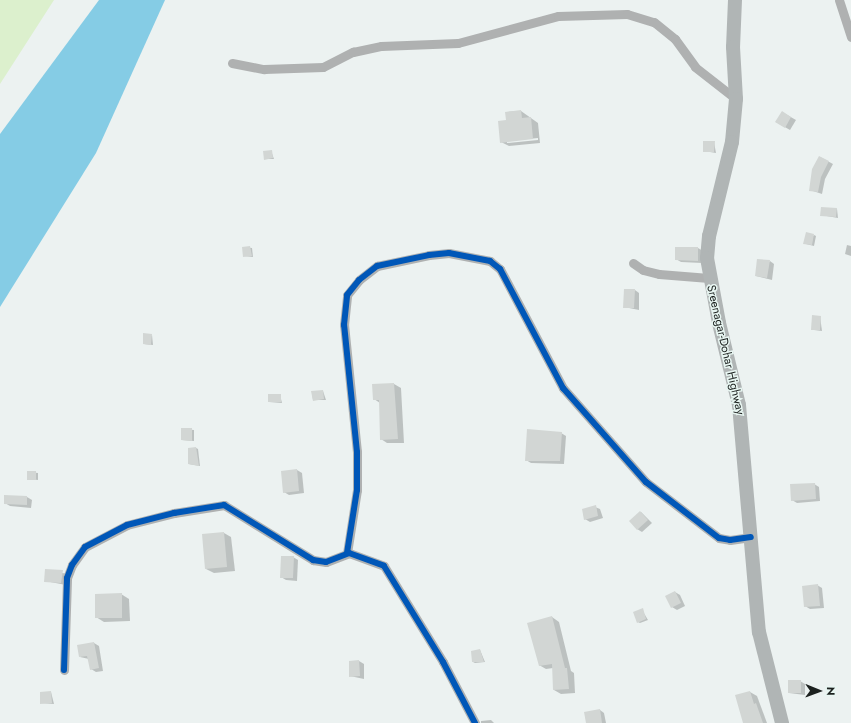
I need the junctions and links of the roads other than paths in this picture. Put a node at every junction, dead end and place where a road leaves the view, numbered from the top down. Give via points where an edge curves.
1 (735, 0) edge
2 (839, 0) edge
3 (851, 37) edge
4 (232, 63) dead end
5 (736, 99) junction
6 (633, 263) dead end
7 (709, 278) junction
8 (751, 537) junction
9 (347, 553) junction
10 (64, 670) dead end
11 (475, 723) edge
12 (782, 723) edge

1 - 5 main road, Sreenagar-Dohar Highway via 733,47
2 - 3 street
4 - 5 street via 264,69 323,67 353,52 381,46 458,43 558,16 627,14 654,22 675,39 695,67
5 - 7 main road, Sreenagar-Dohar Highway via 732,142 709,236
6 - 7 street via 643,270 659,274
7 - 8 main road, Sreenagar-Dohar Highway via 739,404
8 - 9 street via 730,540 719,538 646,482 563,388 500,269 490,261 449,253 429,254 377,266 359,280 347,295 344,305 345,332 357,452 357,490
8 - 12 main road, Sreenagar-Dohar Highway via 759,632
9 - 10 street via 326,562 313,560 224,505 174,513 127,525 85,547 72,565 67,578
9 - 11 street via 378,563 389,570

